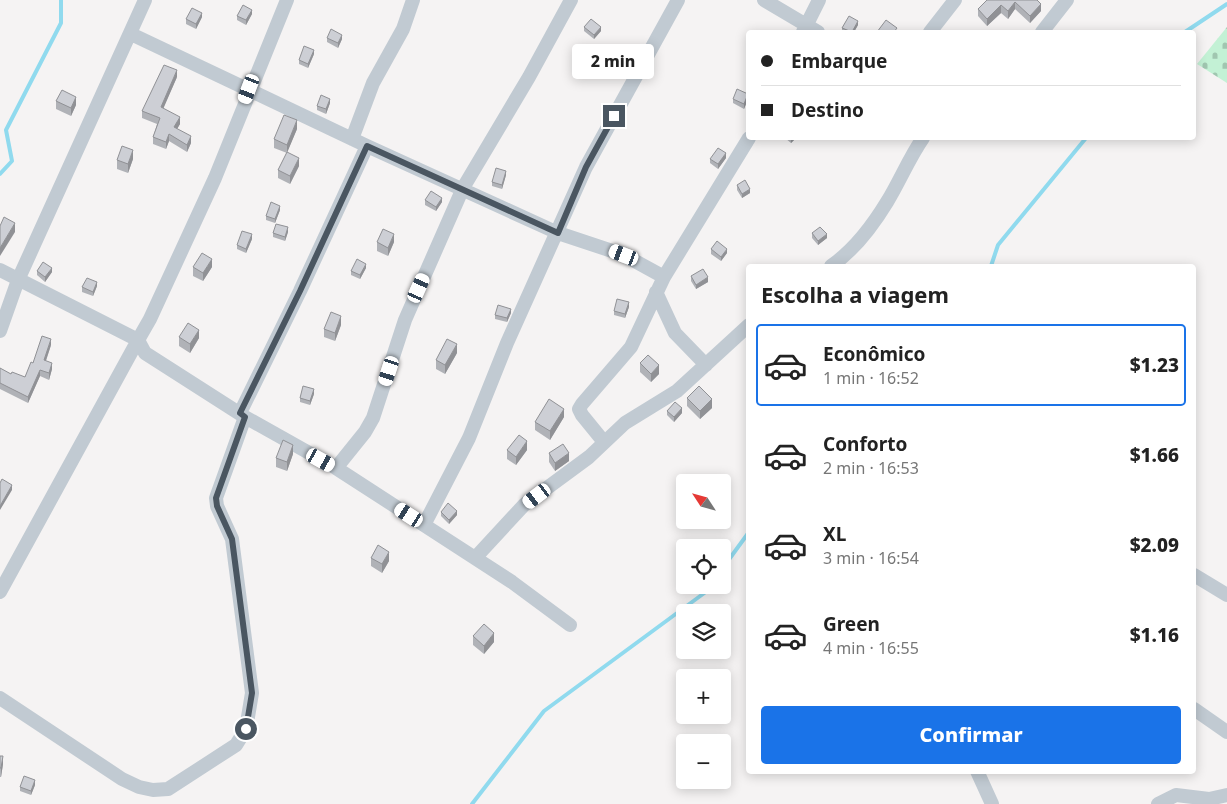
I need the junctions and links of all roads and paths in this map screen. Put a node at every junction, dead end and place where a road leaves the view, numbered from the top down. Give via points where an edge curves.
1 (146, 0) edge
2 (287, 0) edge
3 (413, 0) edge
4 (571, 0) edge
5 (678, 0) edge
6 (764, 0) edge
7 (818, 0) edge
8 (955, 0) edge
9 (1067, 0) edge
10 (809, 30) edge
11 (932, 30) edge
12 (1044, 30) edge
13 (131, 34) junction
14 (249, 89) junction
15 (352, 139) junction
16 (749, 140) edge
17 (922, 140) edge
18 (367, 146) junction
19 (463, 188) junction
20 (558, 233) junction
21 (833, 264) edge
22 (0, 270) edge
23 (664, 277) junction
24 (18, 280) junction
25 (656, 292) junction
26 (746, 328) edge
27 (0, 330) edge
28 (138, 340) junction
29 (706, 365) junction
30 (242, 415) junction
31 (604, 442) junction
32 (336, 468) junction
33 (424, 525) junction
34 (475, 558) junction
35 (1196, 576) edge
36 (0, 592) edge
37 (1227, 596) edge
38 (570, 625) dead end
39 (0, 698) edge
40 (1196, 710) edge
41 (1227, 732) edge
42 (978, 774) edge
43 (1227, 795) edge
44 (992, 804) edge
45 (1158, 804) edge

1 - 13 street
2 - 14 street
3 - 15 street via 403,29 373,83
4 - 19 street
5 - 20 street via 586,167
6 - 10 street
7 - 10 street
8 - 11 street
9 - 12 street
13 - 14 street
13 - 24 street
14 - 15 street
14 - 28 street via 215,178
15 - 18 street
16 - 23 street
17 - 21 street via 874,221
18 - 19 street
18 - 30 street
19 - 20 street
19 - 32 street via 406,320 372,418
20 - 23 street via 624,255
20 - 33 street via 507,343 469,438
22 - 24 street
23 - 25 street
24 - 27 street
24 - 28 street
25 - 29 street via 675,333
25 - 31 street via 631,347 579,409
26 - 29 street
28 - 30 street via 145,353
28 - 36 street
29 - 31 street via 677,390 625,423
30 - 32 street
30 - 39 street via 216,498 232,539 252,693 246,729 236,745 168,788 154,790 122,779
31 - 34 street via 589,457 524,505
32 - 33 street
33 - 34 street
34 - 38 street
35 - 37 street
40 - 41 street
42 - 44 street
43 - 45 street via 1209,799 1176,795

